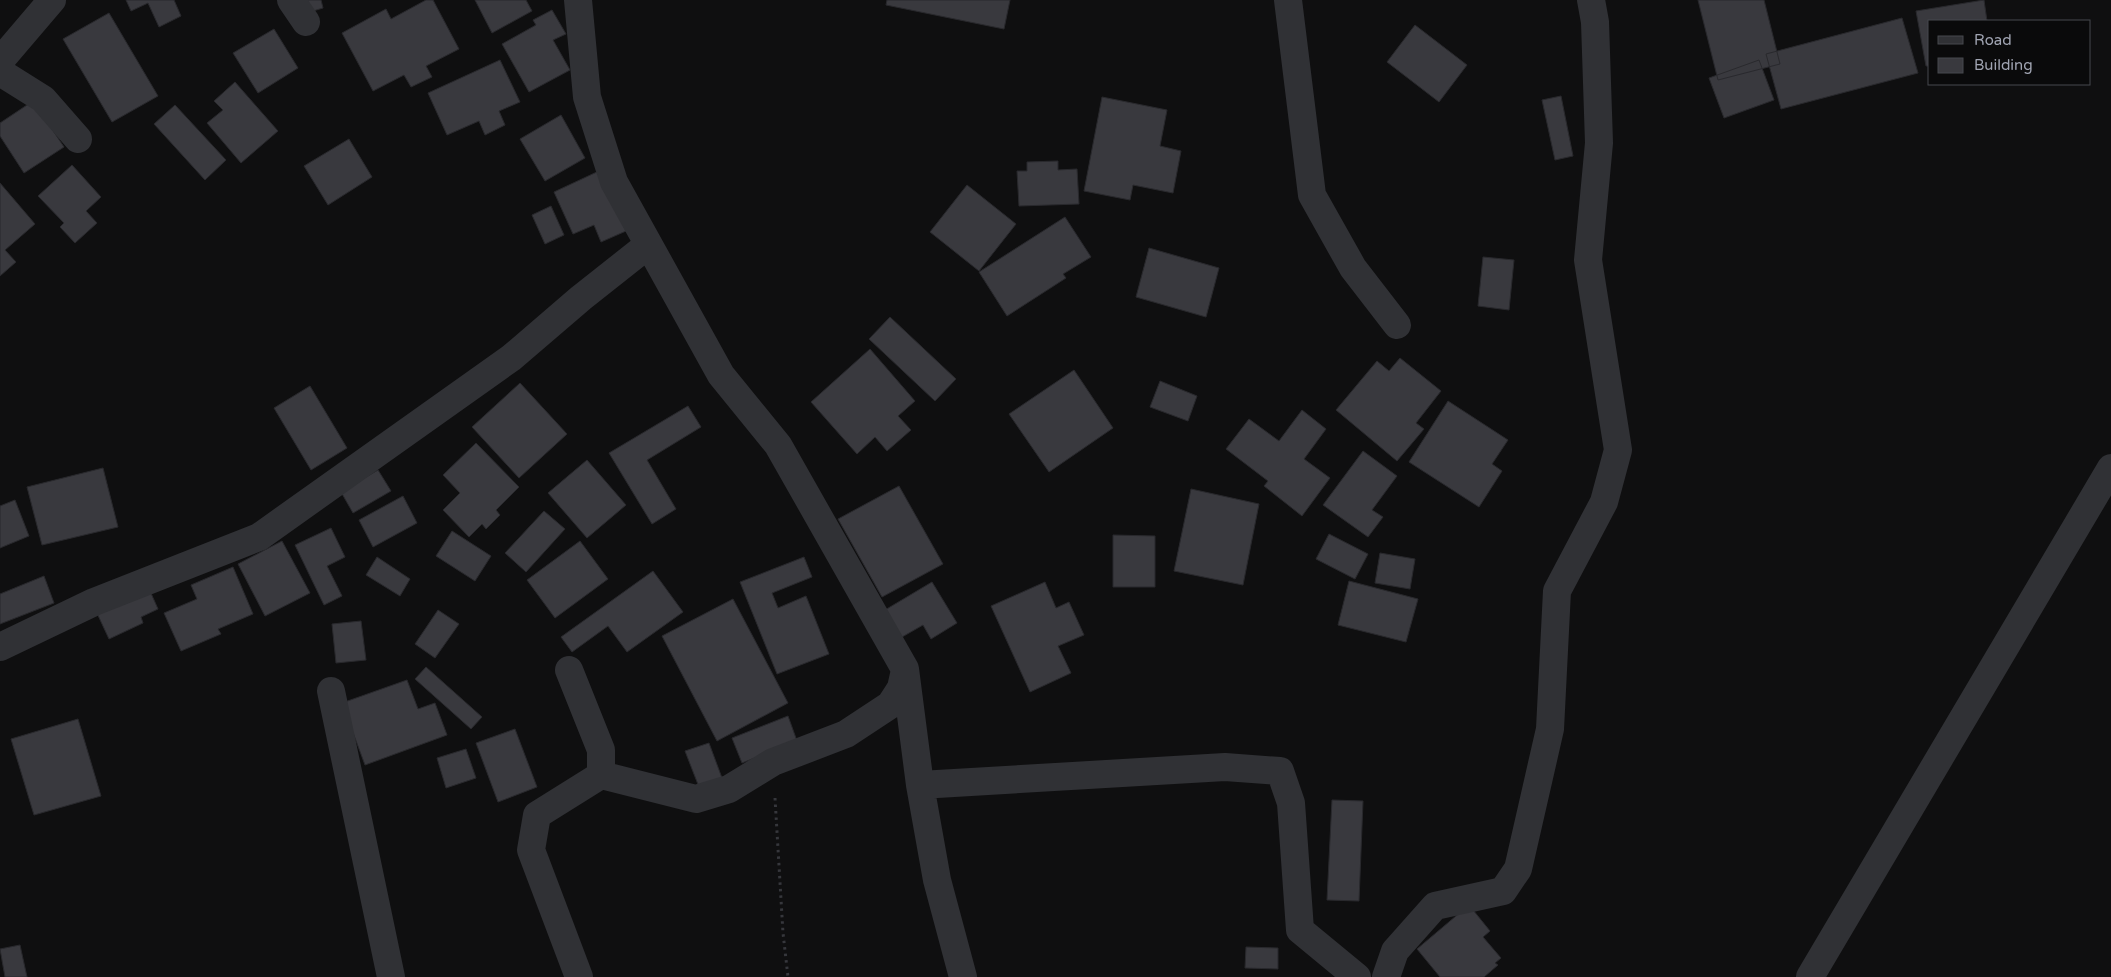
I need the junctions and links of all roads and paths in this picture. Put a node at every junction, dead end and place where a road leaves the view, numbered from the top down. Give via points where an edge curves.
1 (52, 0) edge
2 (291, 0) edge
3 (578, 0) edge
4 (1288, 0) edge
5 (1591, 0) edge
6 (306, 22) dead end
7 (0, 61) edge
8 (0, 72) edge
9 (78, 139) dead end
10 (648, 245) junction
11 (1397, 325) dead end
12 (2111, 468) edge
13 (0, 648) edge
14 (905, 669) junction
15 (570, 670) dead end
16 (331, 691) dead end
17 (773, 762) junction
18 (601, 775) junction
19 (920, 785) junction
20 (391, 977) edge
21 (579, 977) edge
22 (788, 977) edge
23 (963, 977) edge
24 (1357, 977) edge
25 (1386, 977) edge
26 (1810, 977) edge

1 - 7 street
2 - 6 street
3 - 10 street via 587,98 614,182
4 - 11 street via 1312,195 1353,268
5 - 25 street via 1595,22 1600,143 1588,260 1618,450 1604,502 1557,591 1550,729 1518,869 1503,891 1435,906 1395,951
8 - 9 street via 43,99
10 - 13 street via 511,358 259,537 94,602
10 - 14 street via 721,375 778,445
12 - 26 street
14 - 17 street via 901,688 890,704 846,734
14 - 19 street
15 - 18 street via 601,750
16 - 20 street
17 - 18 street via 729,789 696,799
17 - 22 path
18 - 21 street via 537,815 532,850
19 - 23 street via 937,880
19 - 24 street via 1225,767 1280,771 1292,803 1300,930

